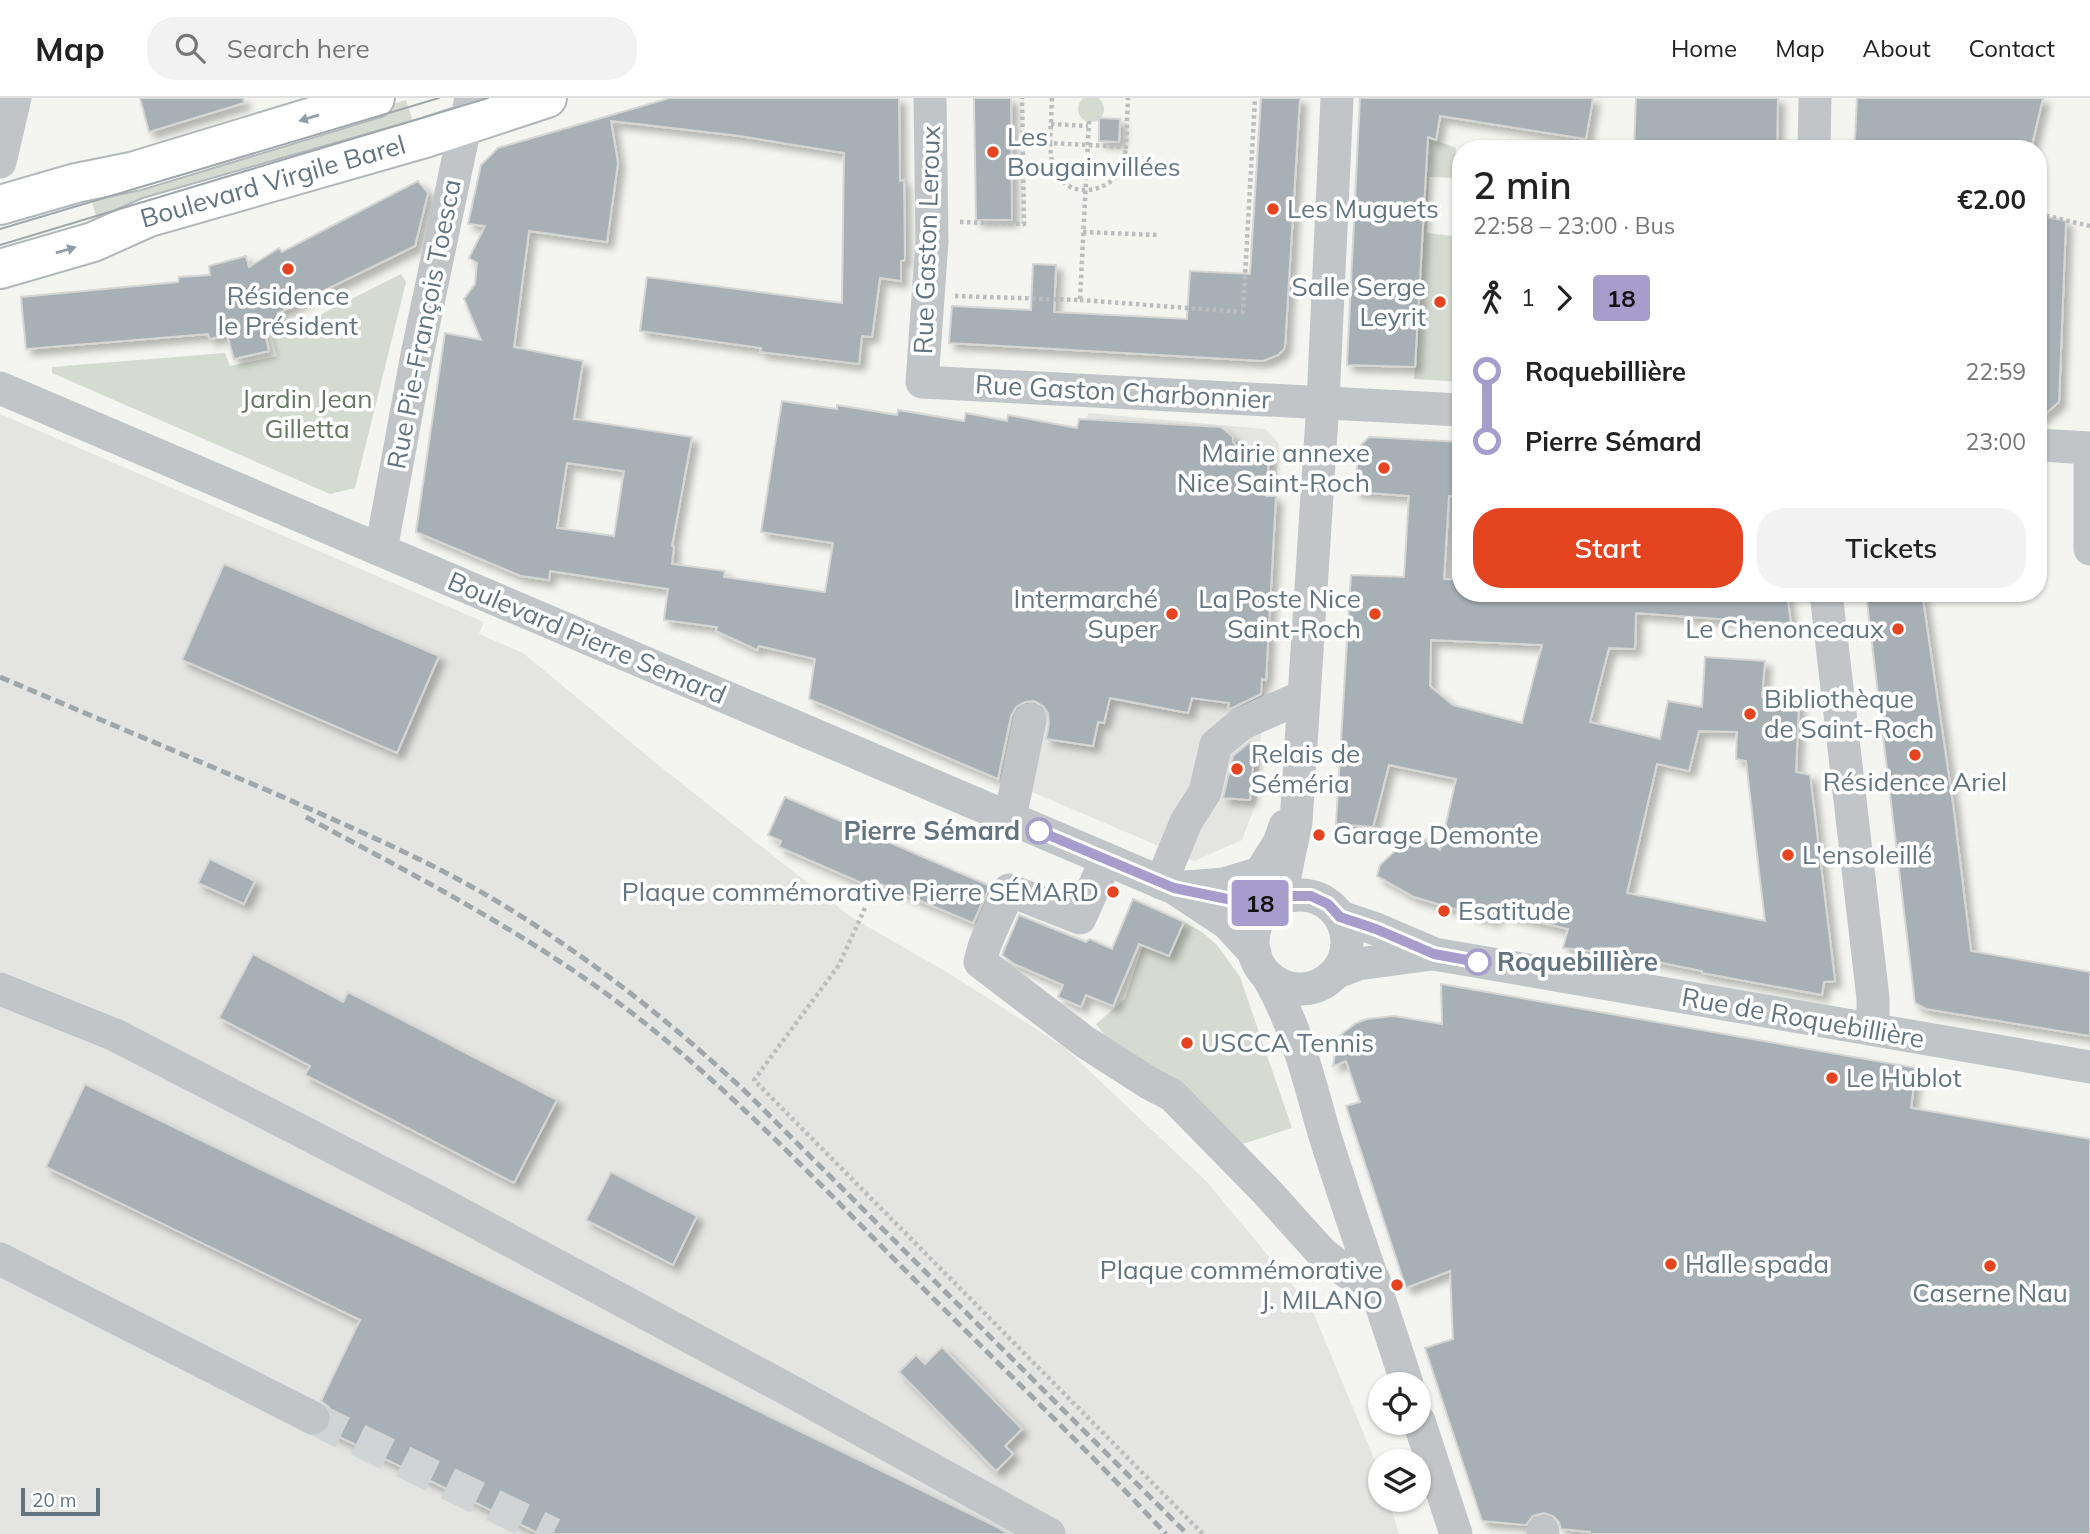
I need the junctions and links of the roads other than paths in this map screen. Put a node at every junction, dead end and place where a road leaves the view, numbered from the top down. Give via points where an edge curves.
1 (15, 98) edge
2 (374, 98) edge
3 (547, 98) edge
4 (930, 98) edge
5 (1337, 98) edge
6 (1815, 98) edge
7 (468, 112) edge
8 (1814, 140) edge
9 (0, 162) edge
10 (0, 205) edge
11 (0, 269) edge
12 (922, 382) joint
13 (1, 388) edge
14 (1323, 402) junction
15 (1452, 409) edge
16 (2047, 446) edge
17 (2090, 449) edge
18 (2090, 457) edge
19 (2090, 549) edge
20 (381, 550) junction
21 (1827, 602) edge
22 (1304, 696) junction
23 (1030, 720) dead end
24 (1297, 807) junction
25 (1010, 818) junction
26 (1106, 860) junction
27 (1167, 886) junction
28 (1277, 901) junction
29 (1331, 908) junction
30 (1434, 954) junction
31 (1261, 965) junction
32 (1330, 978) junction
33 (0, 989) edge
34 (1873, 1029) junction
35 (2090, 1067) edge
36 (1307, 1068) junction
37 (0, 1259) edge
38 (1374, 1280) junction
39 (1404, 1372) edge
40 (313, 1418) tunnel mouth
41 (1424, 1435) edge
42 (1049, 1534) edge
43 (1456, 1534) edge

1 - 9 street
2 -> 10 main road, Boulevard Virgile Barel via 135,171
3 - 7 main road, Boulevard Virgile Barel
4 - 12 street, Rue Gaston Leroux via 932,222
5 - 14 street
6 - 8 street
11 -> 7 main road, Boulevard Virgile Barel via 93,242 149,217
7 - 20 street, Rue Pie-François Toesca
12 - 14 street, Rue Gaston Charbonnier
13 - 20 street, Boulevard Pierre Semard
14 - 15 street, Rue Gaston Charbonnier
14 - 22 street
16 - 17 street
18 - 19 street
20 - 25 street, Boulevard Pierre Semard
21 - 34 street
22 - 24 street
22 - 27 street via 1241,724 1216,745 1205,792 1186,822
23 - 25 street
24 - 27 street via 1261,873 1224,884
24 - 28 street
24 - 29 street via 1308,869
25 - 26 street, Boulevard Pierre Semard
26 - 27 street, Boulevard Pierre Semard
26 - 38 street via 1080,918 1009,890 980,962 1085,1042 1172,1095 1322,1253 1348,1273
27 - 28 street, Boulevard Pierre Semard via 1242,902
27 - 31 street, Boulevard Pierre Semard via 1227,923
28 - 29 street via 1300,895
28 - 31 street via 1256,925 1253,939
29 - 30 street, Rue de Roquebillière
29 - 32 street via 1346,931 1347,945 1344,960
30 - 32 street, Rue de Roquebillière via 1357,964
30 - 34 street, Rue de Roquebillière
31 - 32 street via 1288,988 1300,989
31 - 36 street via 1289,1017
32 - 36 street via 1315,1000
33 - 42 street via 115,1035 404,1185
34 - 35 street, Rue de Roquebillière
36 - 38 street
37 - 40 street
38 - 39 street
41 - 43 street

